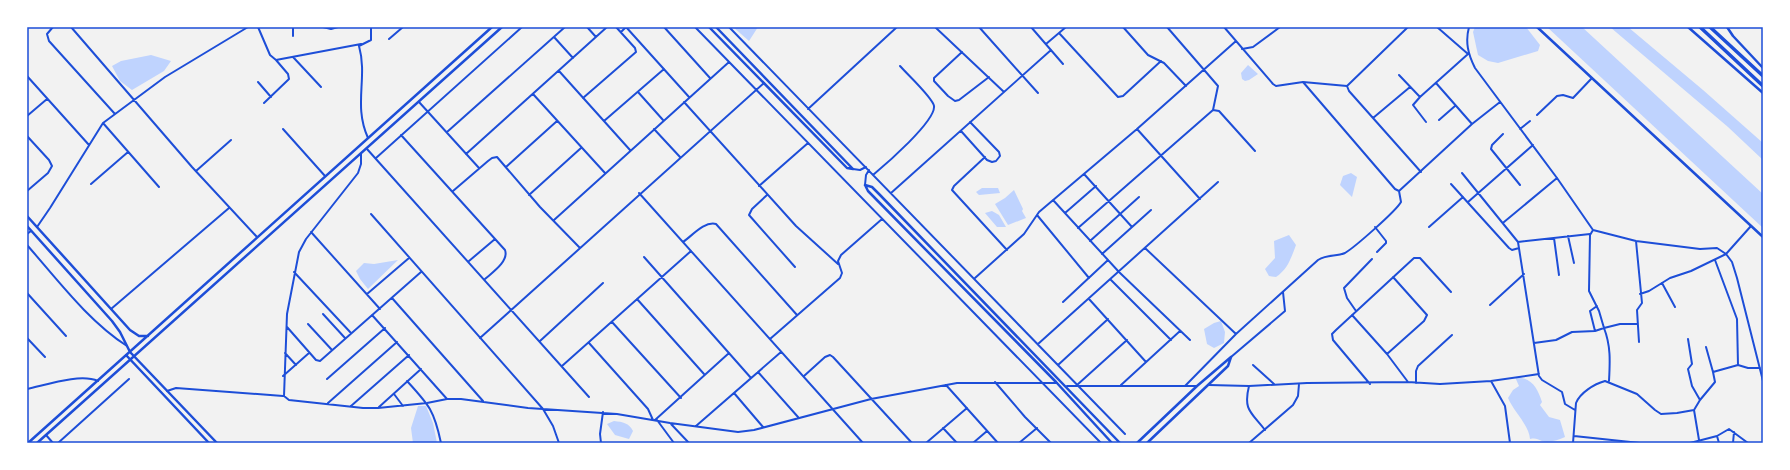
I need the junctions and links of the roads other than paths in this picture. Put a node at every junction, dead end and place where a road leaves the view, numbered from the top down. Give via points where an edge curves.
1 (53, 27) edge
2 (71, 27) edge
3 (248, 27) edge
4 (258, 27) edge
5 (293, 27) edge
6 (323, 27) edge
7 (338, 27) edge
8 (371, 27) edge
9 (403, 27) edge
10 (492, 27) edge
11 (502, 27) edge
12 (522, 27) edge
13 (565, 27) edge
14 (587, 27) edge
15 (607, 27) edge
16 (616, 27) edge
17 (664, 27) edge
18 (695, 27) edge
19 (710, 27) edge
20 (716, 27) edge
21 (729, 27) edge
22 (897, 27) edge
23 (935, 27) edge
24 (979, 27) edge
25 (1031, 27) edge
26 (1066, 27) edge
27 (1123, 27) edge
28 (1167, 27) edge
29 (1224, 27) edge
30 (1280, 27) edge
31 (1408, 27) edge
32 (1437, 27) edge
33 (1469, 27) edge
34 (1537, 27) edge
35 (1688, 27) edge
36 (1700, 27) edge
37 (1710, 27) edge
38 (1727, 27) edge
39 (621, 32) junction
40 (1059, 33) junction
41 (293, 36) dead end
42 (554, 37) junction
43 (596, 37) junction
44 (389, 39) dead end
45 (1236, 41) junction
46 (361, 44) junction
47 (1046, 44) junction
48 (1242, 49) junction
49 (1051, 50) junction
50 (962, 52) junction
51 (1468, 54) junction
52 (293, 57) junction
53 (573, 58) junction
54 (276, 60) junction
55 (1161, 61) junction
56 (729, 62) junction
57 (1063, 64) dead end
58 (900, 66) dead end
59 (1763, 68) edge
60 (664, 69) junction
61 (1205, 69) junction
62 (559, 71) junction
63 (1022, 75) junction
64 (1399, 75) dead end
65 (27, 76) edge
66 (1763, 76) edge
67 (988, 77) junction
68 (710, 78) junction
69 (1592, 78) junction
70 (258, 82) dead end
71 (1303, 82) junction
72 (764, 83) junction
73 (1436, 83) junction
74 (1186, 86) junction
75 (1347, 86) junction
76 (1763, 86) edge
77 (321, 87) dead end
78 (1410, 87) junction
79 (757, 89) junction
80 (638, 92) junction
81 (1004, 92) junction
82 (1038, 92) dead end
83 (1763, 93) edge
84 (533, 94) junction
85 (271, 97) junction
86 (689, 97) junction
87 (1420, 97) junction
88 (583, 98) junction
89 (47, 99) junction
90 (134, 99) junction
91 (419, 102) junction
92 (684, 102) junction
93 (1500, 102) junction
94 (264, 104) dead end
95 (1455, 106) junction
96 (808, 108) junction
97 (1213, 110) junction
98 (428, 111) junction
99 (115, 114) junction
100 (1537, 115) dead end
101 (27, 116) edge
102 (1373, 118) junction
103 (664, 120) junction
104 (1439, 120) dead end
105 (557, 121) junction
106 (604, 121) junction
107 (1530, 121) dead end
108 (970, 122) junction
109 (1426, 122) dead end
110 (103, 123) junction
111 (1472, 124) junction
112 (284, 129) dead end
113 (654, 129) junction
114 (1137, 129) junction
115 (1520, 129) junction
116 (710, 131) junction
117 (961, 131) junction
118 (447, 132) junction
119 (1503, 134) dead end
120 (401, 135) junction
121 (27, 136) edge
122 (368, 139) junction
123 (231, 140) dead end
124 (808, 143) junction
125 (89, 145) junction
126 (1532, 145) junction
127 (581, 148) junction
128 (366, 149) junction
129 (630, 150) junction
130 (1255, 151) dead end
131 (128, 152) junction
132 (361, 154) junction
133 (466, 154) junction
134 (680, 157) junction
135 (985, 157) junction
136 (1161, 157) junction
137 (376, 158) junction
138 (506, 167) junction
139 (866, 167) junction
140 (479, 168) junction
141 (853, 169) junction
142 (1506, 169) junction
143 (868, 170) junction
144 (196, 171) junction
145 (1421, 172) junction
146 (605, 173) junction
147 (1462, 173) dead end
148 (1084, 174) junction
149 (873, 175) junction
150 (326, 177) junction
151 (1557, 178) junction
152 (1218, 182) dead end
153 (91, 184) dead end
154 (1451, 184) dead end
155 (865, 185) junction
156 (1520, 185) dead end
157 (759, 186) junction
158 (1096, 186) junction
159 (159, 187) dead end
160 (27, 191) edge
161 (453, 191) junction
162 (1399, 191) junction
163 (1479, 192) junction
164 (639, 193) junction
165 (891, 194) junction
166 (529, 195) junction
167 (767, 195) junction
168 (1139, 197) dead end
169 (1463, 197) junction
170 (1200, 199) junction
171 (1053, 200) junction
172 (1108, 200) junction
173 (1468, 202) junction
174 (229, 208) junction
175 (1151, 210) dead end
176 (1120, 213) junction
177 (371, 214) dead end
178 (1065, 214) junction
179 (1037, 215) junction
180 (27, 216) edge
181 (882, 219) junction
182 (554, 220) junction
183 (1504, 222) junction
184 (27, 226) edge
185 (1751, 226) junction
186 (37, 227) junction
187 (1132, 227) junction
188 (1429, 227) dead end
189 (1078, 228) junction
190 (1375, 228) junction
191 (1592, 230) junction
192 (31, 231) junction
193 (311, 232) junction
194 (27, 234) edge
195 (1590, 234) junction
196 (1568, 236) junction
197 (1763, 237) edge
198 (257, 238) junction
199 (495, 238) junction
200 (1554, 238) junction
201 (1090, 241) junction
202 (1636, 241) junction
203 (684, 242) junction
204 (1518, 242) junction
205 (27, 244) edge
206 (580, 248) junction
207 (1145, 248) junction
208 (1518, 248) junction
209 (1007, 250) junction
210 (691, 251) junction
211 (1377, 252) dead end
212 (1102, 254) junction
213 (1726, 254) junction
214 (644, 257) dead end
215 (409, 258) junction
216 (1372, 259) dead end
217 (1108, 260) junction
218 (1716, 260) junction
219 (469, 261) junction
220 (1574, 263) dead end
221 (838, 264) junction
222 (796, 267) dead end
223 (294, 272) junction
224 (421, 272) junction
225 (1119, 272) junction
226 (1524, 274) junction
227 (1559, 275) dead end
228 (661, 277) junction
229 (1393, 277) junction
230 (975, 278) junction
231 (1089, 278) junction
232 (485, 279) junction
233 (1111, 279) junction
234 (603, 283) dead end
235 (1662, 283) junction
236 (1283, 292) junction
237 (1451, 292) dead end
238 (27, 294) edge
239 (367, 294) junction
240 (1640, 294) junction
241 (392, 298) junction
242 (637, 299) junction
243 (1089, 299) junction
244 (1063, 302) dead end
245 (1490, 305) dead end
246 (1597, 306) junction
247 (1675, 307) dead end
248 (111, 309) junction
249 (380, 309) junction
250 (512, 310) junction
251 (1356, 311) junction
252 (323, 314) dead end
253 (372, 314) junction
254 (1352, 315) junction
255 (797, 316) junction
256 (1108, 320) junction
257 (612, 322) junction
258 (308, 324) dead end
259 (1638, 324) junction
260 (286, 327) junction
261 (385, 328) junction
262 (1604, 328) junction
263 (1180, 331) junction
264 (1595, 331) junction
265 (351, 333) junction
266 (1236, 334) junction
267 (1452, 335) dead end
268 (66, 336) dead end
269 (148, 336) junction
270 (27, 338) edge
271 (345, 338) junction
272 (480, 338) junction
273 (770, 339) junction
274 (1688, 339) dead end
275 (1127, 340) junction
276 (1171, 340) junction
277 (1190, 340) dead end
278 (540, 341) junction
279 (397, 342) junction
280 (1639, 342) dead end
281 (589, 343) junction
282 (1534, 343) junction
283 (1038, 344) junction
284 (128, 346) junction
285 (1706, 347) dead end
286 (332, 350) junction
287 (130, 352) junction
288 (781, 352) junction
289 (285, 353) junction
290 (309, 353) junction
291 (730, 353) junction
292 (1387, 354) junction
293 (126, 355) junction
294 (409, 355) junction
295 (134, 356) junction
296 (45, 357) dead end
297 (1231, 357) junction
298 (131, 359) junction
299 (1146, 362) junction
300 (296, 365) junction
301 (1058, 365) junction
302 (1253, 365) dead end
303 (1738, 365) junction
304 (562, 366) junction
305 (1760, 368) junction
306 (421, 369) junction
307 (758, 372) junction
308 (1712, 372) junction
309 (704, 374) junction
310 (1539, 374) junction
311 (804, 376) junction
312 (283, 377) junction
313 (751, 378) junction
314 (129, 380) dead end
315 (327, 380) dead end
316 (98, 381) junction
317 (407, 381) junction
318 (1763, 381) edge
319 (995, 382) junction
320 (1408, 382) junction
321 (1491, 382) junction
322 (1609, 382) junction
323 (1057, 383) junction
324 (1416, 383) junction
325 (1044, 384) junction
326 (1299, 384) junction
327 (1370, 384) junction
328 (946, 385) junction
329 (1078, 385) junction
330 (1209, 385) junction
331 (1275, 385) junction
332 (1067, 386) junction
333 (1120, 386) junction
334 (1185, 386) junction
335 (1196, 386) junction
336 (1249, 386) junction
337 (27, 389) edge
338 (167, 391) junction
339 (394, 393) junction
340 (734, 393) junction
341 (284, 396) junction
342 (589, 397) dead end
343 (680, 398) junction
344 (447, 399) junction
345 (871, 399) junction
346 (1700, 400) junction
347 (484, 401) junction
348 (328, 403) junction
349 (427, 403) junction
350 (352, 406) junction
351 (403, 406) junction
352 (378, 408) junction
353 (832, 408) junction
354 (967, 408) junction
355 (544, 409) junction
356 (1575, 410) junction
357 (1694, 410) junction
358 (603, 412) junction
359 (798, 417) junction
360 (655, 420) junction
361 (670, 423) junction
362 (696, 426) junction
363 (763, 427) junction
364 (943, 428) junction
365 (1037, 428) junction
366 (1265, 430) junction
367 (987, 431) junction
368 (1734, 432) junction
369 (1125, 434) dead end
370 (46, 435) junction
371 (1574, 436) junction
372 (1717, 436) junction
373 (1608, 439) junction
374 (1699, 440) junction
375 (1510, 442) edge
376 (28, 443) edge
377 (37, 443) edge
378 (53, 443) edge
379 (58, 443) edge
380 (209, 443) edge
381 (217, 443) edge
382 (441, 443) edge
383 (559, 443) edge
384 (601, 443) edge
385 (674, 443) edge
386 (689, 443) edge
387 (863, 443) edge
388 (912, 443) edge
389 (926, 443) edge
390 (957, 443) edge
391 (973, 443) edge
392 (998, 443) edge
393 (1019, 443) edge
394 (1051, 443) edge
395 (1101, 443) edge
396 (1112, 443) edge
397 (1120, 443) edge
398 (1137, 443) edge
399 (1147, 443) edge
400 (1250, 443) edge
401 (1507, 443) edge
402 (1574, 443) edge
403 (1608, 443) edge
404 (1640, 443) edge
405 (1690, 443) edge
406 (1719, 443) edge
407 (1733, 443) edge
408 (1748, 443) edge

1 - 99 street via 47,34 49,41
2 - 90 street
3 - 90 street via 165,77
4 - 54 street via 270,55
5 - 41 street
6 - 7 street
8 - 46 street via 371,40
9 - 44 street
10 - 122 street
11 - 91 street
12 - 98 street
13 - 42 street
14 - 43 street
15 - 43 street
16 - 39 street
17 - 68 street
18 - 56 street
19 - 72 street
20 - 141 street
21 - 96 street
22 - 96 street
23 - 50 street
24 - 63 street
25 - 47 street
26 - 40 street
27 - 55 street via 1148,55
28 - 61 street
29 - 45 street
30 - 48 street via 1260,43
31 - 75 street
32 - 51 street
33 - 51 street
34 - 69 street
35 - 83 street
36 - 76 highway
37 - 66 highway
38 - 59 street
39 - 60 street via 626,27
39 - 88 street via 636,52
40 - 47 street
40 - 55 street via 1120,98
42 - 53 street
42 - 118 street
43 - 53 street
45 - 48 street
45 - 61 street
46 - 52 street
46 - 122 street via 361,115
47 - 49 street
48 - 71 street via 1276,86
49 - 57 street
49 - 63 street
50 - 67 street
50 - 67 street via 934,78 948,96 955,101 959,100
51 - 73 street
51 - 93 street
52 - 54 street
52 - 77 street
53 - 62 street
54 - 85 street via 290,78
55 - 74 street
56 - 68 street
56 - 79 street
58 - 149 street via 932,101 934,111 914,137
60 - 80 street
60 - 86 street
61 - 74 street
61 - 97 street via 1218,86
62 - 84 street
62 - 88 street
63 - 81 street
63 - 82 street
64 - 78 street
65 - 89 street
67 - 81 street
68 - 86 street
69 - 100 street via 1573,98 1557,96
69 - 185 street
70 - 85 street
71 - 75 street
71 - 162 street
72 - 79 street
72 - 141 street via 847,168
73 - 87 street
73 - 95 street
74 - 114 street
75 - 102 street
78 - 87 street
78 - 102 street
79 - 116 street
79 - 124 street
80 - 103 street
80 - 106 street
81 - 108 street
84 - 105 street
84 - 133 street
85 - 94 street
86 - 92 street
87 - 109 street via 1413,105
88 - 106 street
89 - 101 street
89 - 125 street
90 - 99 street
90 - 144 street
91 - 98 street
91 - 128 street
92 - 103 street
92 - 116 street
93 - 111 street
93 - 115 street
95 - 104 street
95 - 111 street
96 - 139 street
97 - 130 street via 1219,111
97 - 136 street
98 - 118 street
98 - 120 street
99 - 110 street
102 - 145 street
103 - 113 street
105 - 127 street
105 - 138 street
106 - 129 street
107 - 115 street
108 - 117 street
108 - 135 street via 1000,154 992,162
110 - 125 street
110 - 131 street
111 - 145 street
112 - 150 street
113 - 129 street
113 - 134 street
114 - 136 street
114 - 148 street
115 - 126 street
116 - 134 street
116 - 157 street
117 - 135 street
117 - 165 street
118 - 133 street
119 - 142 street via 1491,149
120 - 137 street
120 - 161 street
121 - 160 street via 52,166 48,173
122 - 150 street
123 - 144 street
124 - 157 street
124 - 181 street
125 - 186 street
126 - 142 street
126 - 151 street
127 - 146 street
127 - 166 street
128 - 132 street
128 - 137 street
129 - 146 street
131 - 153 street
131 - 159 street
132 - 193 street via 358,173
132 - 295 street
133 - 140 street
134 - 164 street
135 - 209 street via 952,190
136 - 170 street
136 - 172 street
137 - 219 street
138 - 140 street via 495,157
138 - 166 street
139 - 141 street via 860,170
139 - 143 street
140 - 161 street
142 - 156 street
142 - 163 street
143 - 149 street
143 - 155 street
144 - 174 street
145 - 162 street
146 - 182 street
147 - 163 street
148 - 158 street
148 - 171 street
149 - 165 street
150 - 198 street
151 - 183 street
151 - 191 street
152 - 170 street
154 - 169 street
155 - 323 street via 868,191
155 - 332 street via 872,187
157 - 167 street
158 - 172 street
158 - 178 street
161 - 199 street
162 - 190 street via 1399,207
163 - 173 street
163 - 183 street
164 - 203 street
164 - 206 street
165 - 230 street
166 - 182 street
167 - 221 street via 802,233
167 - 222 street via 749,215
168 - 176 street
169 - 173 street
169 - 188 street
170 - 207 street
171 - 178 street
171 - 179 street
172 - 176 street
172 - 189 street
173 - 208 street via 1509,248
174 - 198 street
174 - 248 street
175 - 187 street
176 - 187 street
176 - 201 street
177 - 215 street
178 - 189 street
179 - 209 street via 1024,234
179 - 231 street
180 - 186 street
181 - 221 street via 844,252
181 - 325 street
182 - 206 street
183 - 204 street
184 - 192 street
185 - 197 street
185 - 213 street
186 - 248 street
187 - 212 street
189 - 201 street
190 - 211 street via 1386,240
190 - 236 street via 1346,252 1318,260
191 - 195 street
191 - 202 street
192 - 194 street
192 - 284 street via 112,320
193 - 223 street via 299,252
193 - 239 street
195 - 196 street
195 - 246 street via 1589,289
196 - 200 street
196 - 220 street
198 - 269 street
199 - 219 street
199 - 232 street via 505,250 506,257
200 - 204 street
200 - 227 street
201 - 212 street
202 - 213 street via 1700,249 1717,248
202 - 240 street
203 - 210 street
203 - 255 street via 704,226 716,224
204 - 208 street
205 - 284 street via 90,315 113,337
206 - 250 street
207 - 225 street
207 - 266 street
208 - 226 street
209 - 230 street
210 - 228 street
210 - 273 street
212 - 217 street
213 - 218 street
213 - 305 street via 1732,262 1737,278
214 - 228 street
215 - 224 street
215 - 239 street
216 - 251 street via 1344,288
217 - 225 street
217 - 231 street
218 - 235 street
218 - 303 street via 1737,319
219 - 232 street
221 - 255 street via 842,273 840,278
223 - 260 street
223 - 265 street
224 - 241 street
224 - 272 street
225 - 233 street
225 - 263 street
226 - 245 street
226 - 282 street
228 - 242 street
228 - 291 street
229 - 237 street via 1412,259 1418,257
229 - 251 street
229 - 292 street via 1425,312 1426,318
230 - 283 street
231 - 244 street
232 - 250 street
233 - 243 street
233 - 276 street
234 - 278 street
235 - 240 street
235 - 247 street
236 - 266 street
236 - 297 street via 1286,311
238 - 268 street
239 - 249 street
240 - 259 street via 1642,304 1637,310
241 - 249 street
241 - 347 street
242 - 257 street
242 - 309 street
243 - 256 street
243 - 283 street
246 - 262 street
246 - 264 street via 1590,310
248 - 269 street via 135,334
249 - 253 street
250 - 272 street
250 - 278 street
251 - 254 street
252 - 271 street
253 - 261 street
253 - 265 street
254 - 292 street
254 - 327 street via 1336,330 1332,338
255 - 273 street
256 - 275 street
256 - 301 street
257 - 281 street
257 - 343 street
258 - 286 street
259 - 262 street via 1620,324
259 - 280 street
260 - 289 street
260 - 290 street
261 - 279 street
261 - 315 street
262 - 264 street
262 - 322 street via 1610,351
263 - 276 street
263 - 277 street
264 - 282 street via 1572,332 1556,340
265 - 271 street
266 - 334 street
267 - 324 street via 1418,366
269 - 287 street
270 - 296 street
271 - 286 street
272 - 355 street
273 - 288 street
274 - 346 street via 1692,364 1688,369 1692,386
275 - 299 street
275 - 329 street
276 - 299 street
278 - 304 street
279 - 294 street
279 - 348 street
281 - 304 street
281 - 360 street
282 - 310 street
283 - 301 street
284 - 287 street
285 - 308 street
286 - 290 street via 320,361
287 - 293 street
287 - 295 street
288 - 307 street
288 - 311 street
289 - 300 street
289 - 312 street
290 - 300 street
291 - 309 street
291 - 313 street
292 - 320 street
293 - 298 street
293 - 316 street
294 - 306 street
294 - 350 street
295 - 298 street
295 - 338 street
297 - 330 street via 1228,366
297 - 335 street
298 - 370 street
298 - 380 street
299 - 333 street
300 - 312 street
301 - 329 street
302 - 331 street
303 - 305 street
303 - 308 street
304 - 342 street
305 - 318 street
306 - 317 street
306 - 344 street
307 - 313 street
307 - 359 street
308 - 346 street via 1715,382
309 - 343 street
310 - 321 street
310 - 356 street via 1542,380 1562,392 1565,404
311 - 345 street via 830,355
311 - 353 street
312 - 341 street
313 - 340 street
314 - 379 street
316 - 337 street via 82,378
316 - 376 street
317 - 339 street
317 - 349 street
319 - 325 street
319 - 328 street
319 - 365 street
320 - 324 street
320 - 327 street
321 - 324 street
321 - 375 street via 1505,406
322 - 356 street via 1601,382 1584,392 1578,399
322 - 357 street via 1637,394 1661,414
323 - 325 street
323 - 396 street
325 - 395 street
326 - 327 street
326 - 331 street
326 - 366 street via 1297,400
328 - 345 street
328 - 354 street
329 - 332 street
329 - 333 street
329 - 369 street
330 - 336 street
330 - 399 street
331 - 336 street
332 - 397 street
333 - 334 street
334 - 335 street
335 - 398 street
336 - 366 street via 1247,406
338 - 341 street via 176,388
338 - 381 street
339 - 351 street
339 - 352 street
340 - 362 street
340 - 363 street
341 - 348 street via 289,400
343 - 360 street
344 - 347 street
344 - 349 street
345 - 353 street
345 - 388 street
346 - 357 street
347 - 355 street
348 - 350 street
349 - 351 street
349 - 382 street via 435,418
350 - 352 street
351 - 352 street
353 - 359 street
353 - 387 street
354 - 364 street
354 - 367 street
355 - 358 street
355 - 383 street
356 - 371 street
357 - 374 street
358 - 360 street
358 - 384 street
359 - 363 street
360 - 361 street
360 - 385 street
361 - 362 street
361 - 386 street
362 - 363 street via 738,432
364 - 389 street
364 - 390 street
365 - 393 street
365 - 394 street
366 - 400 street
367 - 391 street
367 - 392 street
368 - 372 street via 1728,429
368 - 407 street
368 - 408 street
370 - 377 street
370 - 378 street
371 - 373 street
371 - 402 street
372 - 374 street
372 - 406 street
373 - 403 street
373 - 404 street
374 - 405 street
375 - 401 street

